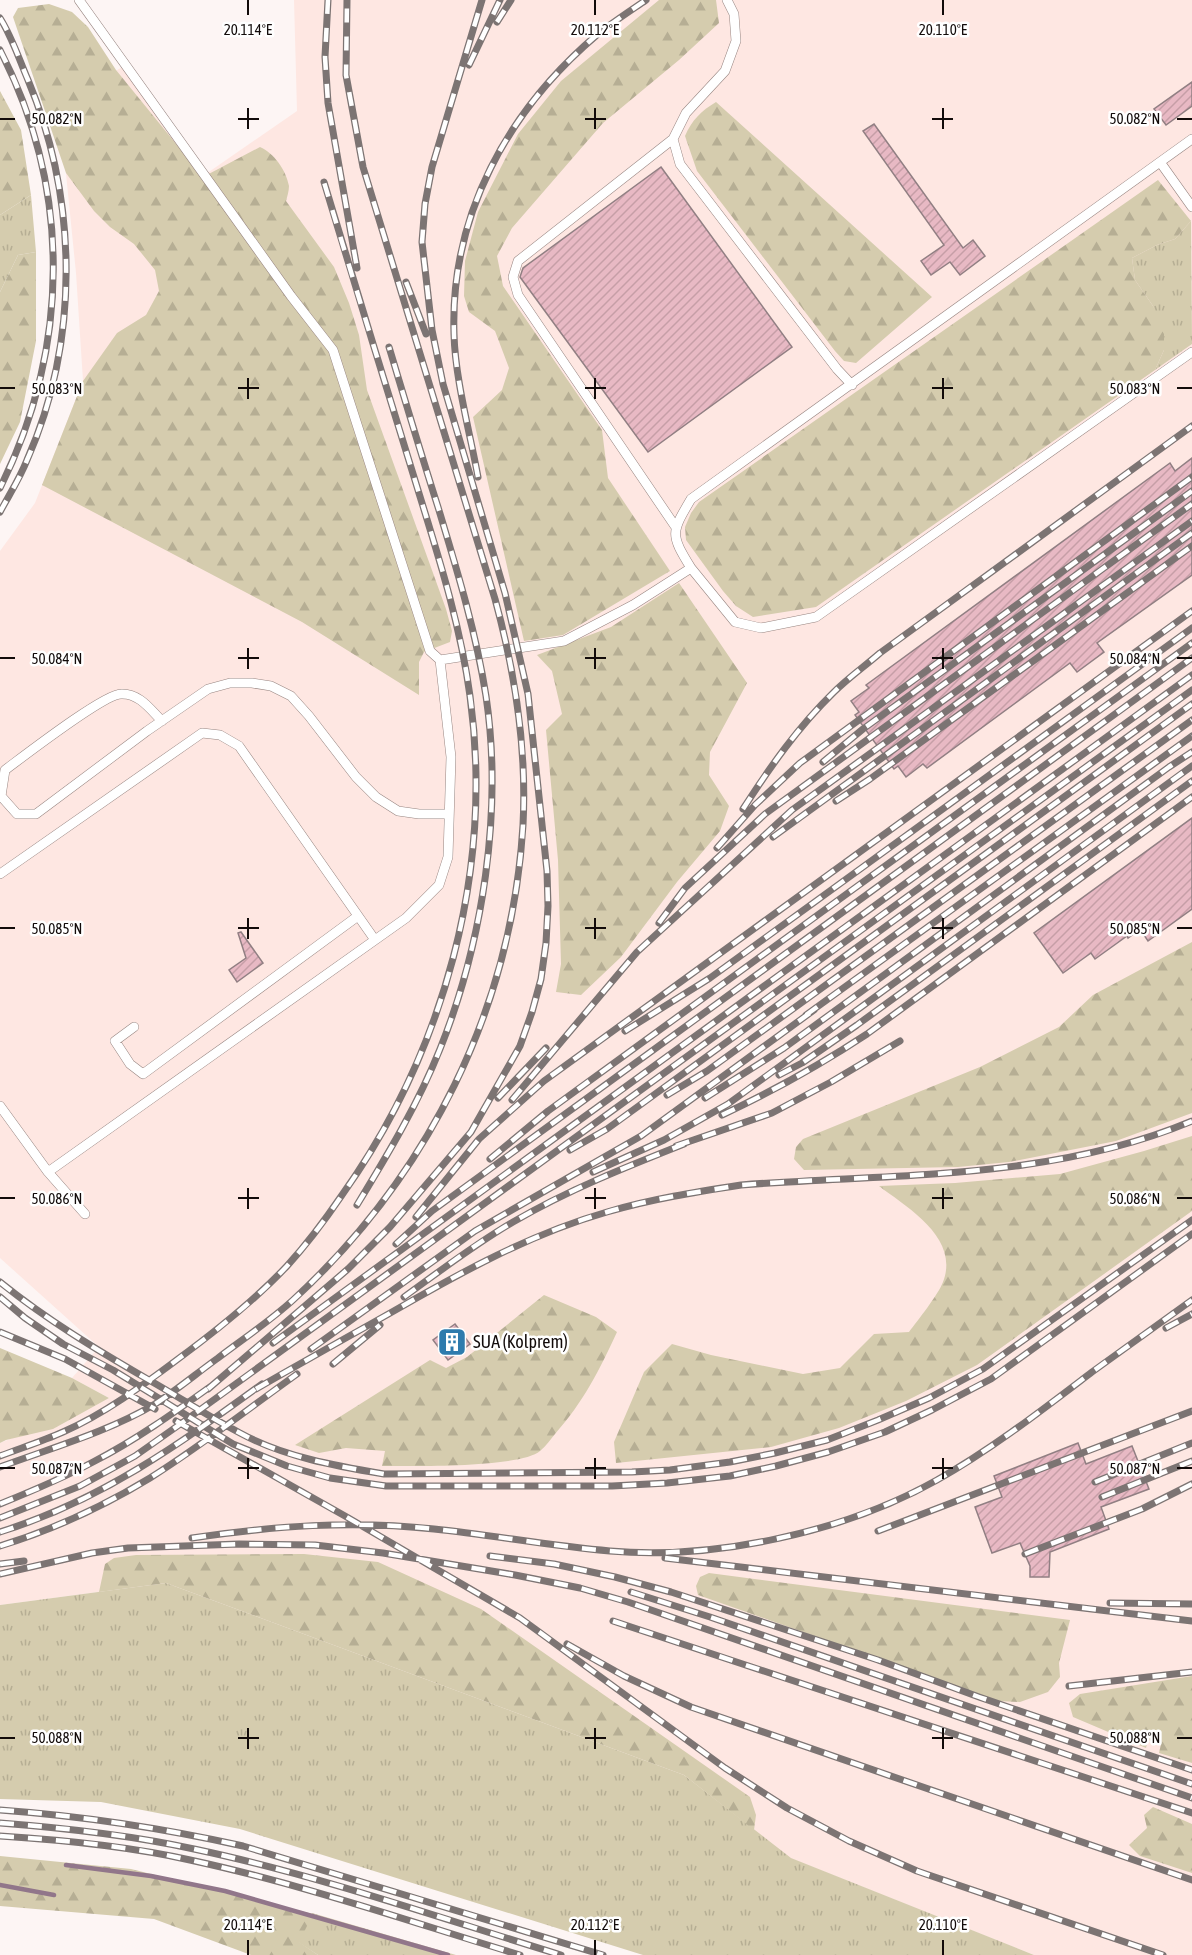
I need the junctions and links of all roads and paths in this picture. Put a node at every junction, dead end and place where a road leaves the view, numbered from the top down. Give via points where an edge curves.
1 (79, 0) edge
2 (727, 0) edge
3 (673, 139) junction
4 (1192, 139) edge
5 (1160, 162) junction
6 (1192, 207) edge
7 (1192, 352) edge
8 (852, 385) junction
9 (675, 526) junction
10 (692, 568) junction
11 (440, 660) junction
12 (162, 721) junction
13 (448, 814) junction
14 (0, 874) edge
15 (358, 916) junction
16 (375, 940) junction
17 (134, 1027) dead end
18 (0, 1106) edge
19 (48, 1172) junction
20 (85, 1214) dead end

1 - 11 lane via 333,350 430,651
2 - 3 lane via 734,14 736,41 725,71 686,113
3 - 8 lane via 680,164
3 - 9 lane via 518,261 513,277 518,295
4 - 5 lane
5 - 6 lane
5 - 8 lane
7 - 10 lane via 816,616 761,628 735,622
8 - 9 lane via 691,499
9 - 10 lane via 676,544
10 - 11 lane via 564,641
11 - 13 lane via 451,757
12 - 12 lane via 36,814 17,814 1,796 5,770 95,705 119,693 139,698
12 - 13 lane via 208,689 230,683 271,687 291,696 376,797 398,811
13 - 16 lane via 448,857 439,885 406,918
14 - 15 lane via 202,733 220,735 239,746
15 - 16 lane
15 - 17 lane via 143,1074 130,1064 115,1041
16 - 19 lane
18 - 19 lane
19 - 20 lane

